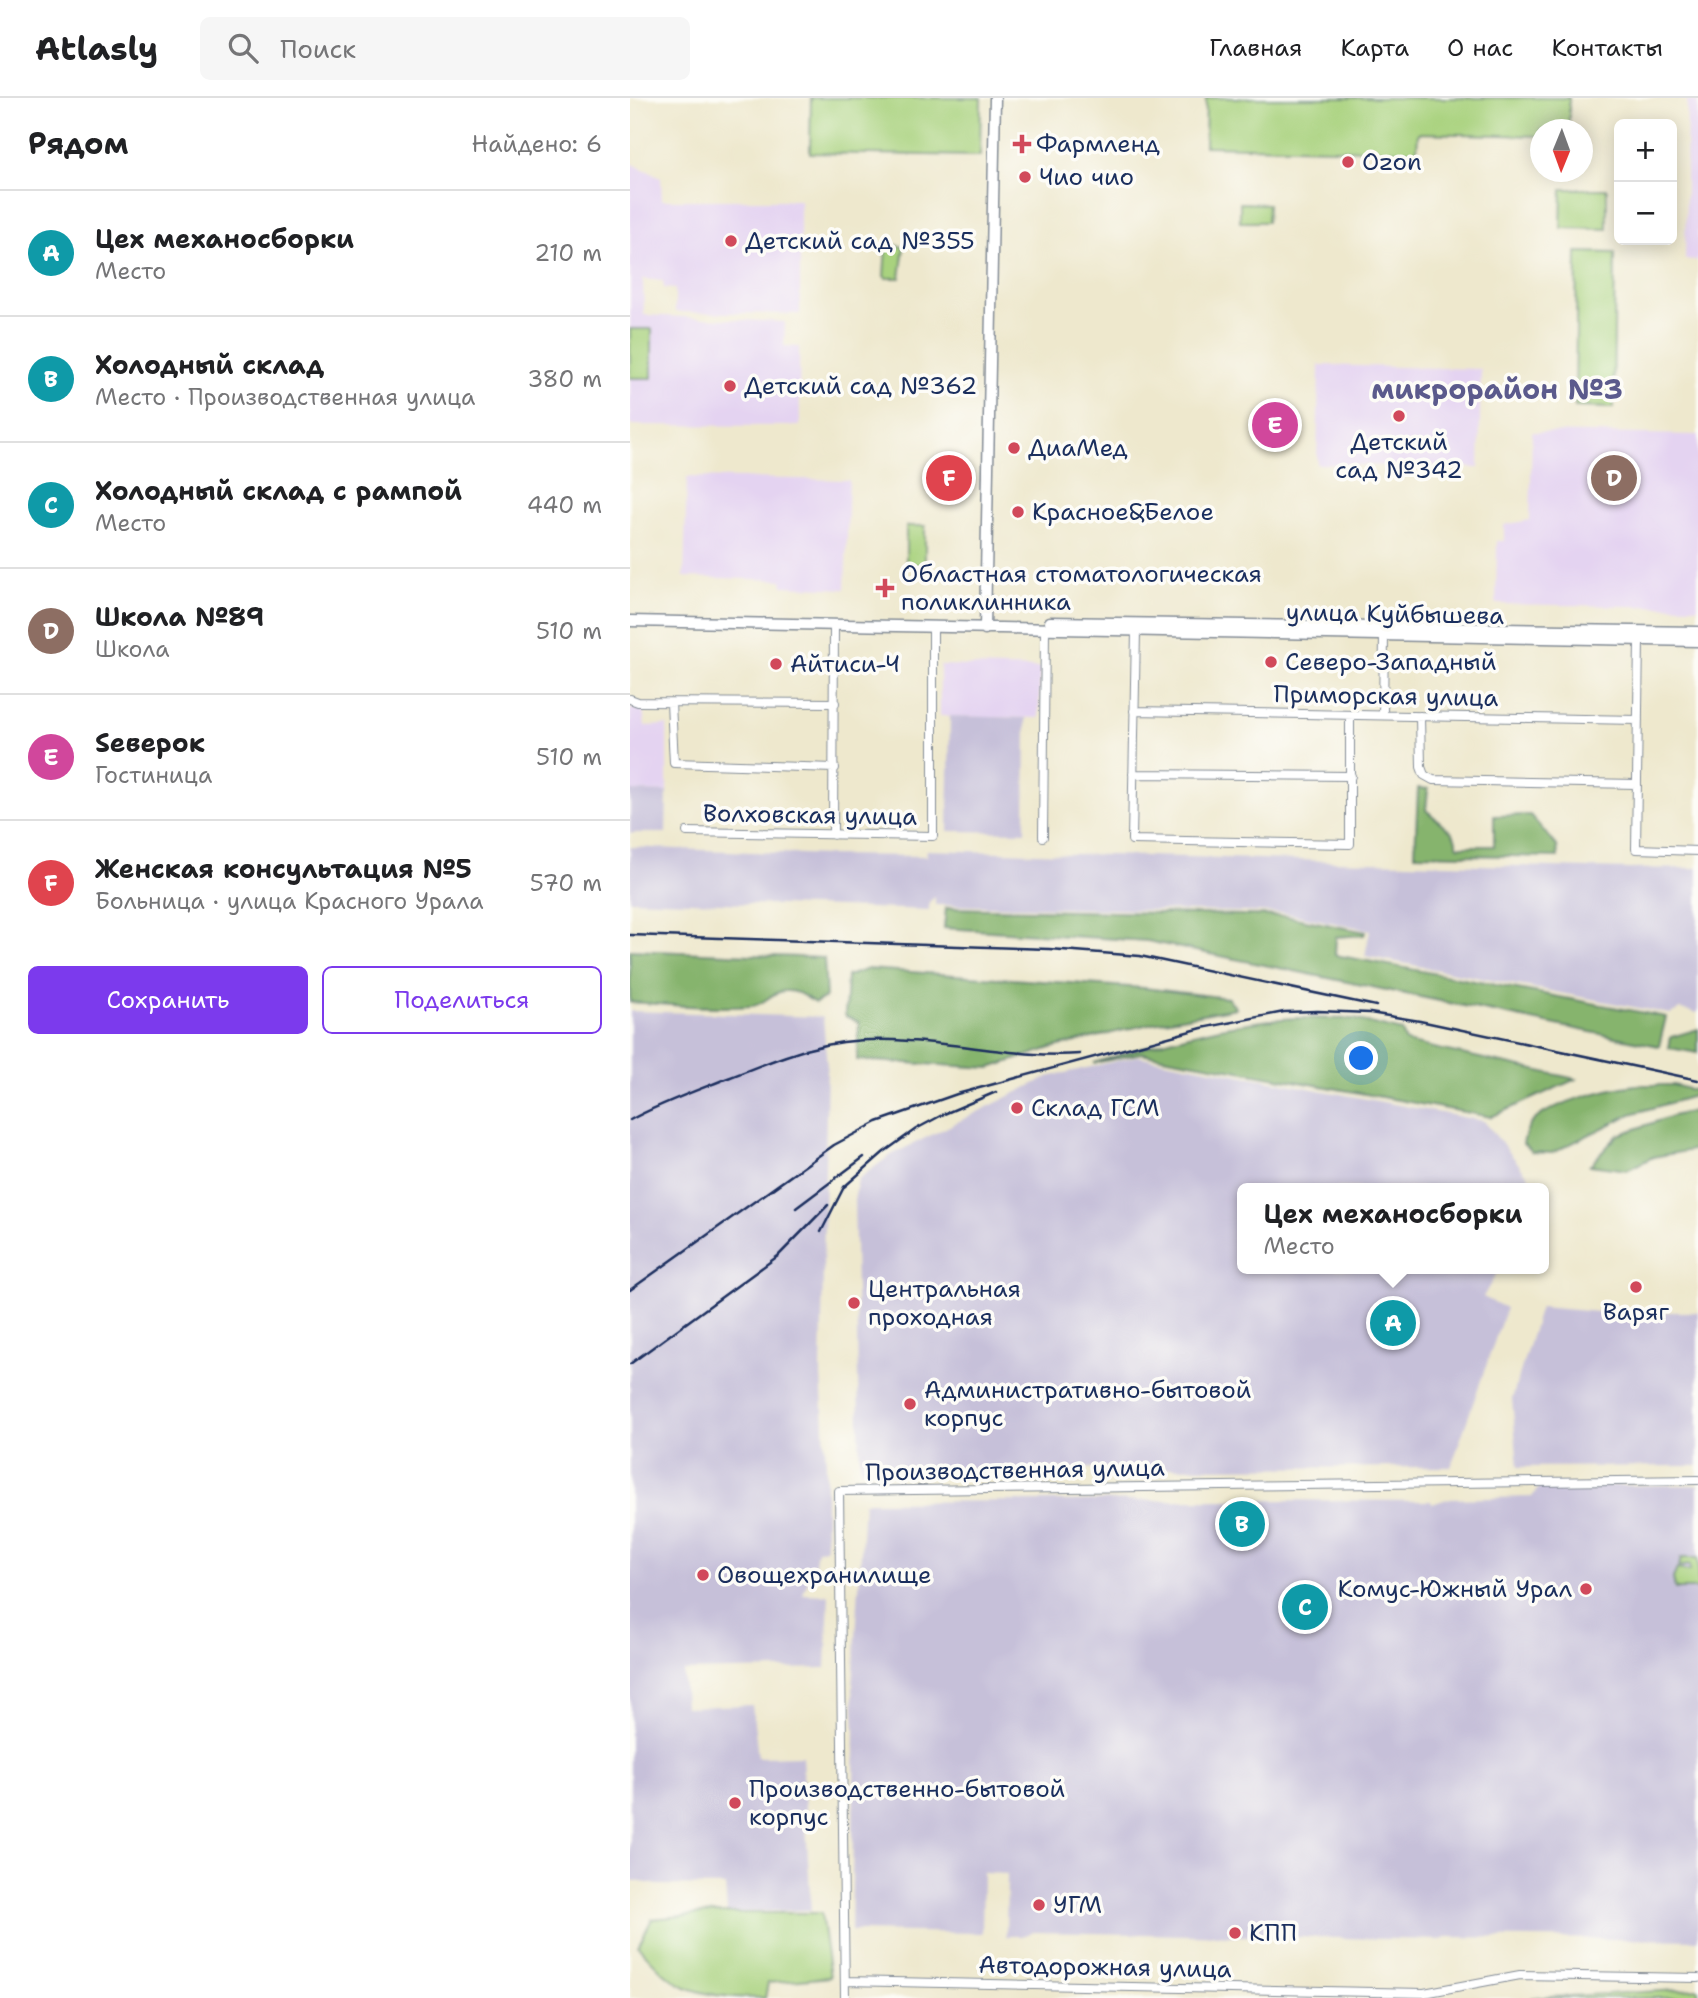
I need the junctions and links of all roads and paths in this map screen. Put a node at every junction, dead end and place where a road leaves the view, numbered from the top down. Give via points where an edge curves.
1 (995, 98) edge
2 (630, 614) edge
3 (630, 621) edge
4 (834, 622) junction
5 (985, 625) junction
6 (933, 627) junction
7 (1135, 627) junction
8 (1045, 629) junction
9 (1384, 631) junction
10 (1698, 632) edge
11 (1640, 636) junction
12 (1698, 641) edge
13 (630, 699) edge
14 (671, 703) junction
15 (835, 703) junction
16 (1134, 711) junction
17 (1350, 715) junction
18 (1384, 715) junction
19 (1420, 716) junction
20 (1638, 720) junction
21 (835, 768) junction
22 (1133, 775) junction
23 (1350, 776) junction
24 (1636, 783) junction
25 (687, 832) dead end
26 (833, 835) junction
27 (1043, 837) dead end
28 (1698, 851) edge
29 (1698, 1480) edge
30 (1698, 1978) edge
31 (845, 1981) junction
32 (845, 1998) edge

1 - 5 main road
2 - 4 main road, улица Куйбышева
3 - 4 main road, улица Куйбышева
4 - 5 main road, улица Куйбышева
4 - 6 main road, улица Куйбышева
4 - 15 street
5 - 6 main road, улица Куйбышева
5 - 7 main road, улица Куйбышева
5 - 8 main road, улица Куйбышева
6 - 26 street, Волховская улица via 933,836
7 - 8 main road, улица Куйбышева
7 - 9 main road, улица Куйбышева
7 - 16 street
8 - 27 street
9 - 11 main road, улица Куйбышева
9 - 18 street
10 - 11 main road, улица Куйбышева
11 - 12 main road, улица Куйбышева
11 - 20 street
13 - 14 street
14 - 15 street
14 - 21 street via 674,763
15 - 21 street
16 - 17 street, Приморская улица
16 - 22 street
17 - 18 street, Приморская улица
17 - 23 street
18 - 19 street, Приморская улица
19 - 20 street, Приморская улица
19 - 24 street via 1421,767 1433,780
20 - 24 street
21 - 26 street
22 - 23 street
22 - 23 street via 1132,840 1350,844
24 - 28 street via 1636,849
25 - 26 street, Волховская улица
29 - 31 street, Производственная улица via 839,1492
30 - 31 street, Автодорожная улица via 1520,1975 1424,1993
31 - 32 street, Производственная улица

